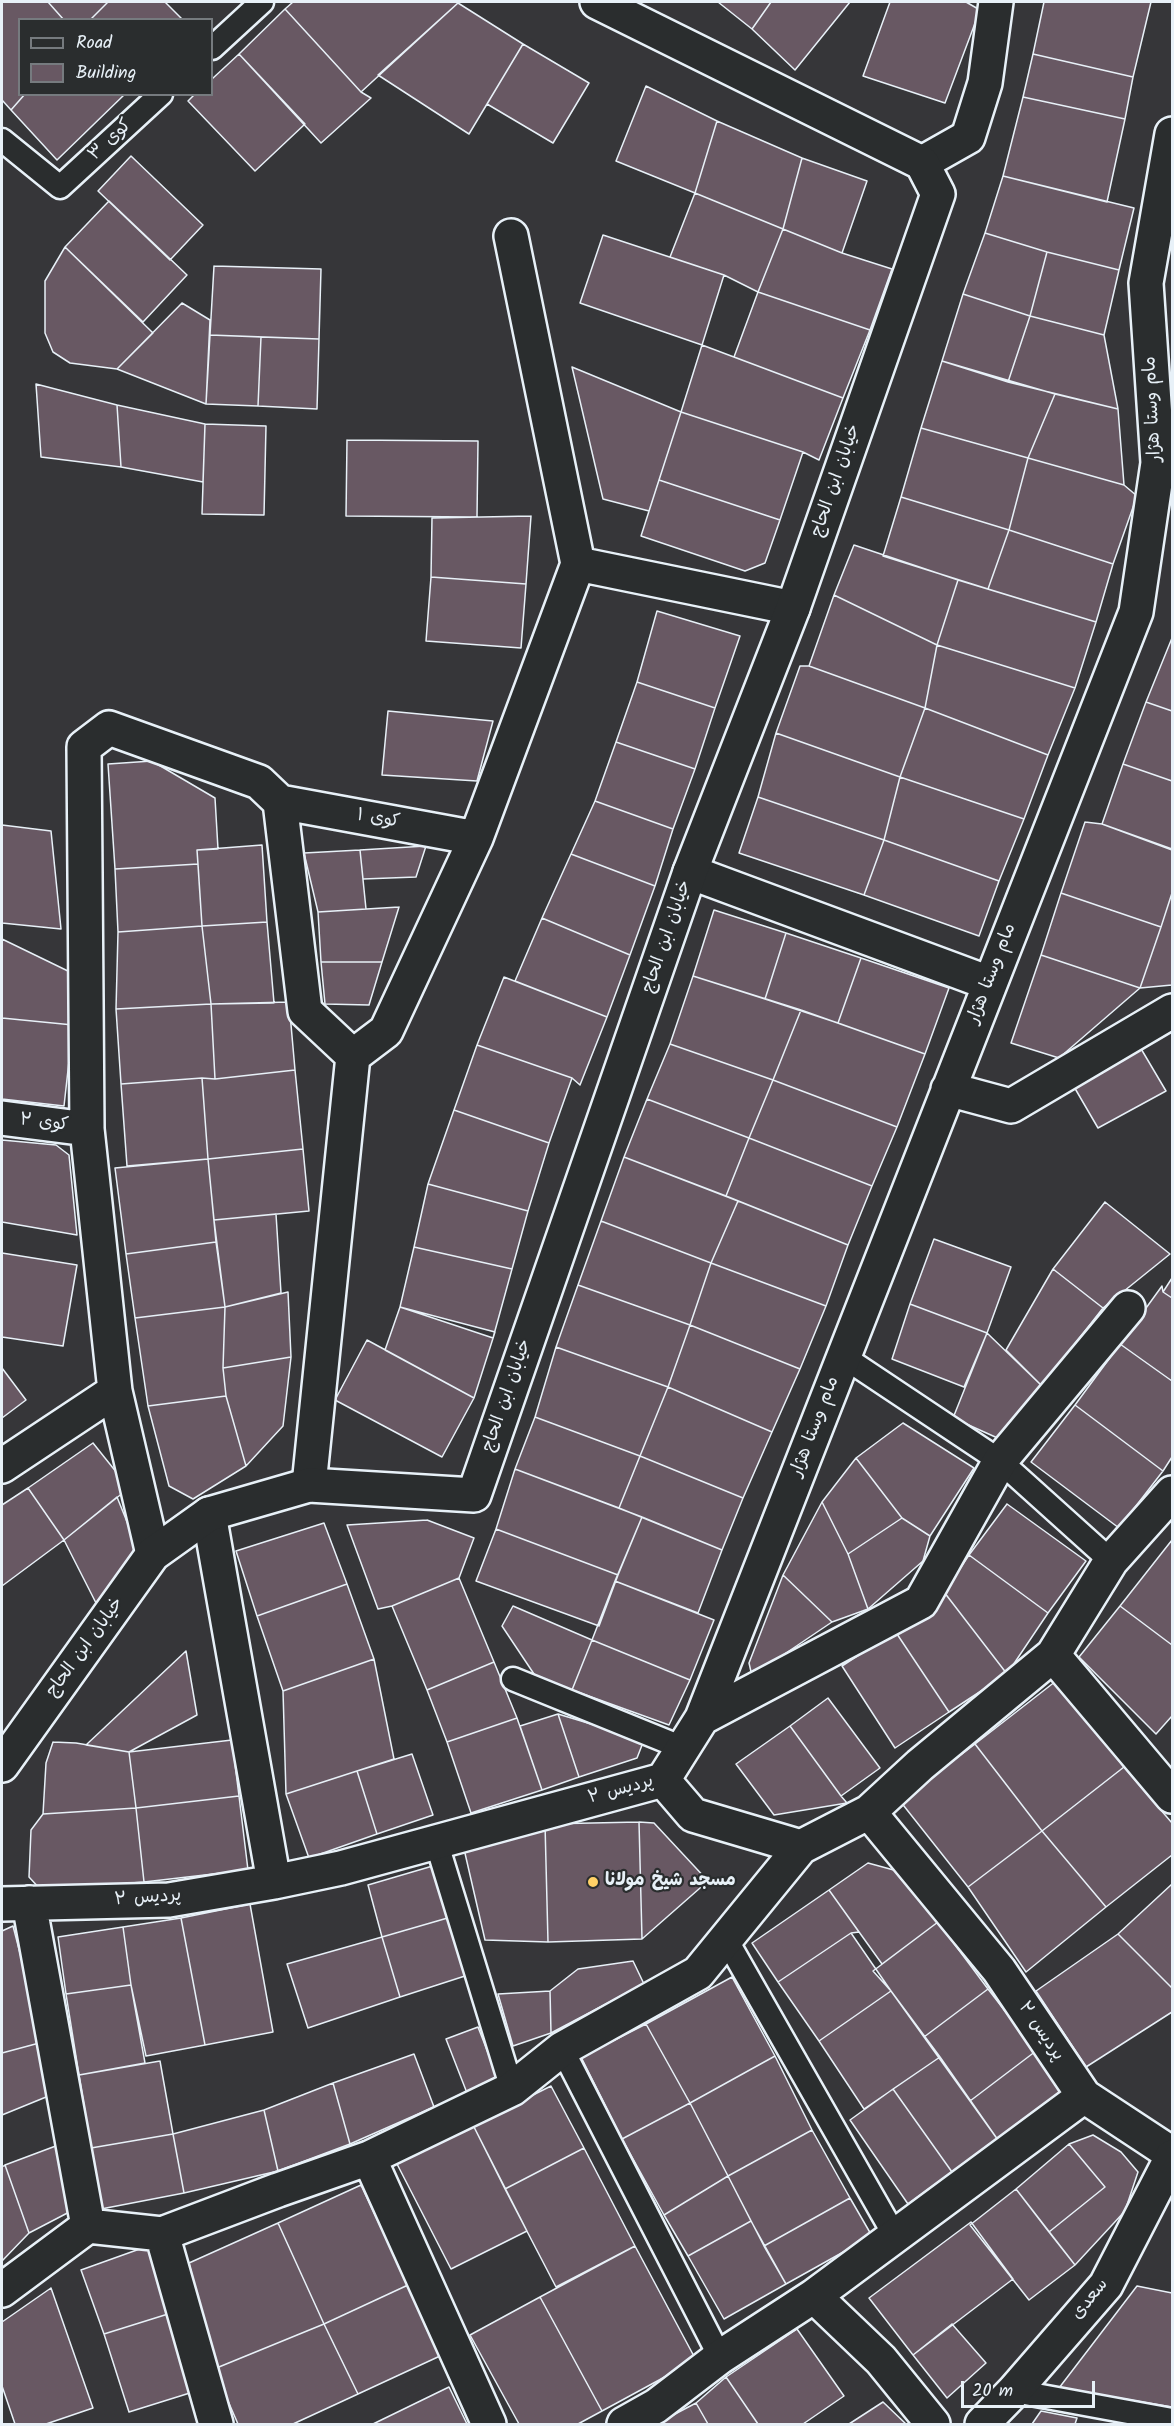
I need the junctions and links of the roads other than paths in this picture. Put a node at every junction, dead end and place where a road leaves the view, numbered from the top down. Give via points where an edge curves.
1 (262, 2) edge
2 (597, 2) edge
3 (996, 2) edge
4 (213, 47) edge
5 (159, 96) edge
6 (1173, 134) edge
7 (2, 140) edge
8 (922, 163) junction
9 (511, 236) dead end
10 (578, 564) junction
11 (793, 608) junction
12 (280, 802) junction
13 (476, 838) junction
14 (690, 872) junction
15 (989, 983) junction
16 (1173, 1011) edge
17 (353, 1056) junction
18 (948, 1089) junction
19 (2, 1118) edge
20 (87, 1129) junction
21 (1128, 1308) dead end
22 (844, 1357) junction
23 (115, 1391) junction
24 (1000, 1461) junction
25 (2, 1466) edge
26 (309, 1485) junction
27 (1173, 1493) edge
28 (209, 1514) junction
29 (153, 1554) junction
30 (1112, 1561) junction
31 (1053, 1655) junction
32 (513, 1679) dead end
33 (702, 1718) junction
34 (683, 1748) junction
35 (2, 1765) edge
36 (663, 1780) junction
37 (1173, 1796) edge
38 (869, 1812) junction
39 (435, 1840) junction
40 (801, 1847) junction
41 (274, 1882) junction
42 (15, 1904) edge
43 (726, 1939) junction
44 (562, 2049) junction
45 (512, 2089) junction
46 (1084, 2096) junction
47 (1173, 2155) edge
48 (369, 2158) junction
49 (88, 2226) junction
50 (162, 2234) junction
51 (895, 2236) junction
52 (2, 2290) edge
53 (814, 2296) junction
54 (720, 2357) junction
55 (1014, 2391) junction
56 (1173, 2420) edge
57 (216, 2424) edge
58 (489, 2424) edge
59 (624, 2424) edge
60 (933, 2424) edge
61 (982, 2424) edge

1 - 4 lane
2 - 8 street
3 - 8 street via 985,83 968,137
5 - 7 lane, کوی ۳ via 60,188
6 - 15 street, مام وستا هژار via 1146,282 1158,463 1136,612
8 - 11 street, خیابان ابن الحاج via 938,194
9 - 10 street
10 - 11 street
10 - 13 street
11 - 14 street, خیابان ابن الحاج
12 - 13 street, کوی ۱
12 - 17 street via 305,1011
12 - 20 street via 259,782 109,728 84,747
13 - 17 street via 386,1031
14 - 15 street
14 - 26 street, خیابان ابن الحاج via 474,1495
15 - 18 street, مام وستا هژار
16 - 18 street via 1011,1106
17 - 26 street
18 - 22 street, مام وستا هژار
19 - 20 street, کوی ۲
20 - 23 street
21 - 24 street
22 - 24 lane
22 - 33 street, مام وستا هژار
23 - 25 street
23 - 29 street
24 - 30 lane
24 - 33 street via 921,1602
26 - 28 street, خیابان ابن الحاج
27 - 30 street
28 - 29 street, خیابان ابن الحاج
28 - 41 street
29 - 35 street, خیابان ابن الحاج
30 - 31 street
31 - 37 street
31 - 38 street
32 - 34 lane
33 - 34 street, مام وستا هژار
34 - 36 street, مام وستا هژار
36 - 39 street, پردیس ۲
36 - 40 street, پردیس ۲ via 693,1815
38 - 40 street
38 - 46 street, پردیس ۲ via 999,1970
39 - 41 street, پردیس ۲ via 341,1868
39 - 45 lane
40 - 43 street
41 - 42 street, پردیس ۲ via 169,1900
42 - 49 street
43 - 44 street via 699,1973
43 - 51 lane
44 - 45 street
44 - 54 lane
45 - 48 street
46 - 47 street, پردیس ۲
46 - 51 street
47 - 55 street, سعدی via 1106,2285
48 - 50 street
48 - 58 street
49 - 50 street
49 - 52 street
50 - 57 street
51 - 53 street
53 - 54 street
53 - 60 street via 881,2360
54 - 59 street via 656,2406
55 - 56 lane
55 - 61 street, سعدی

